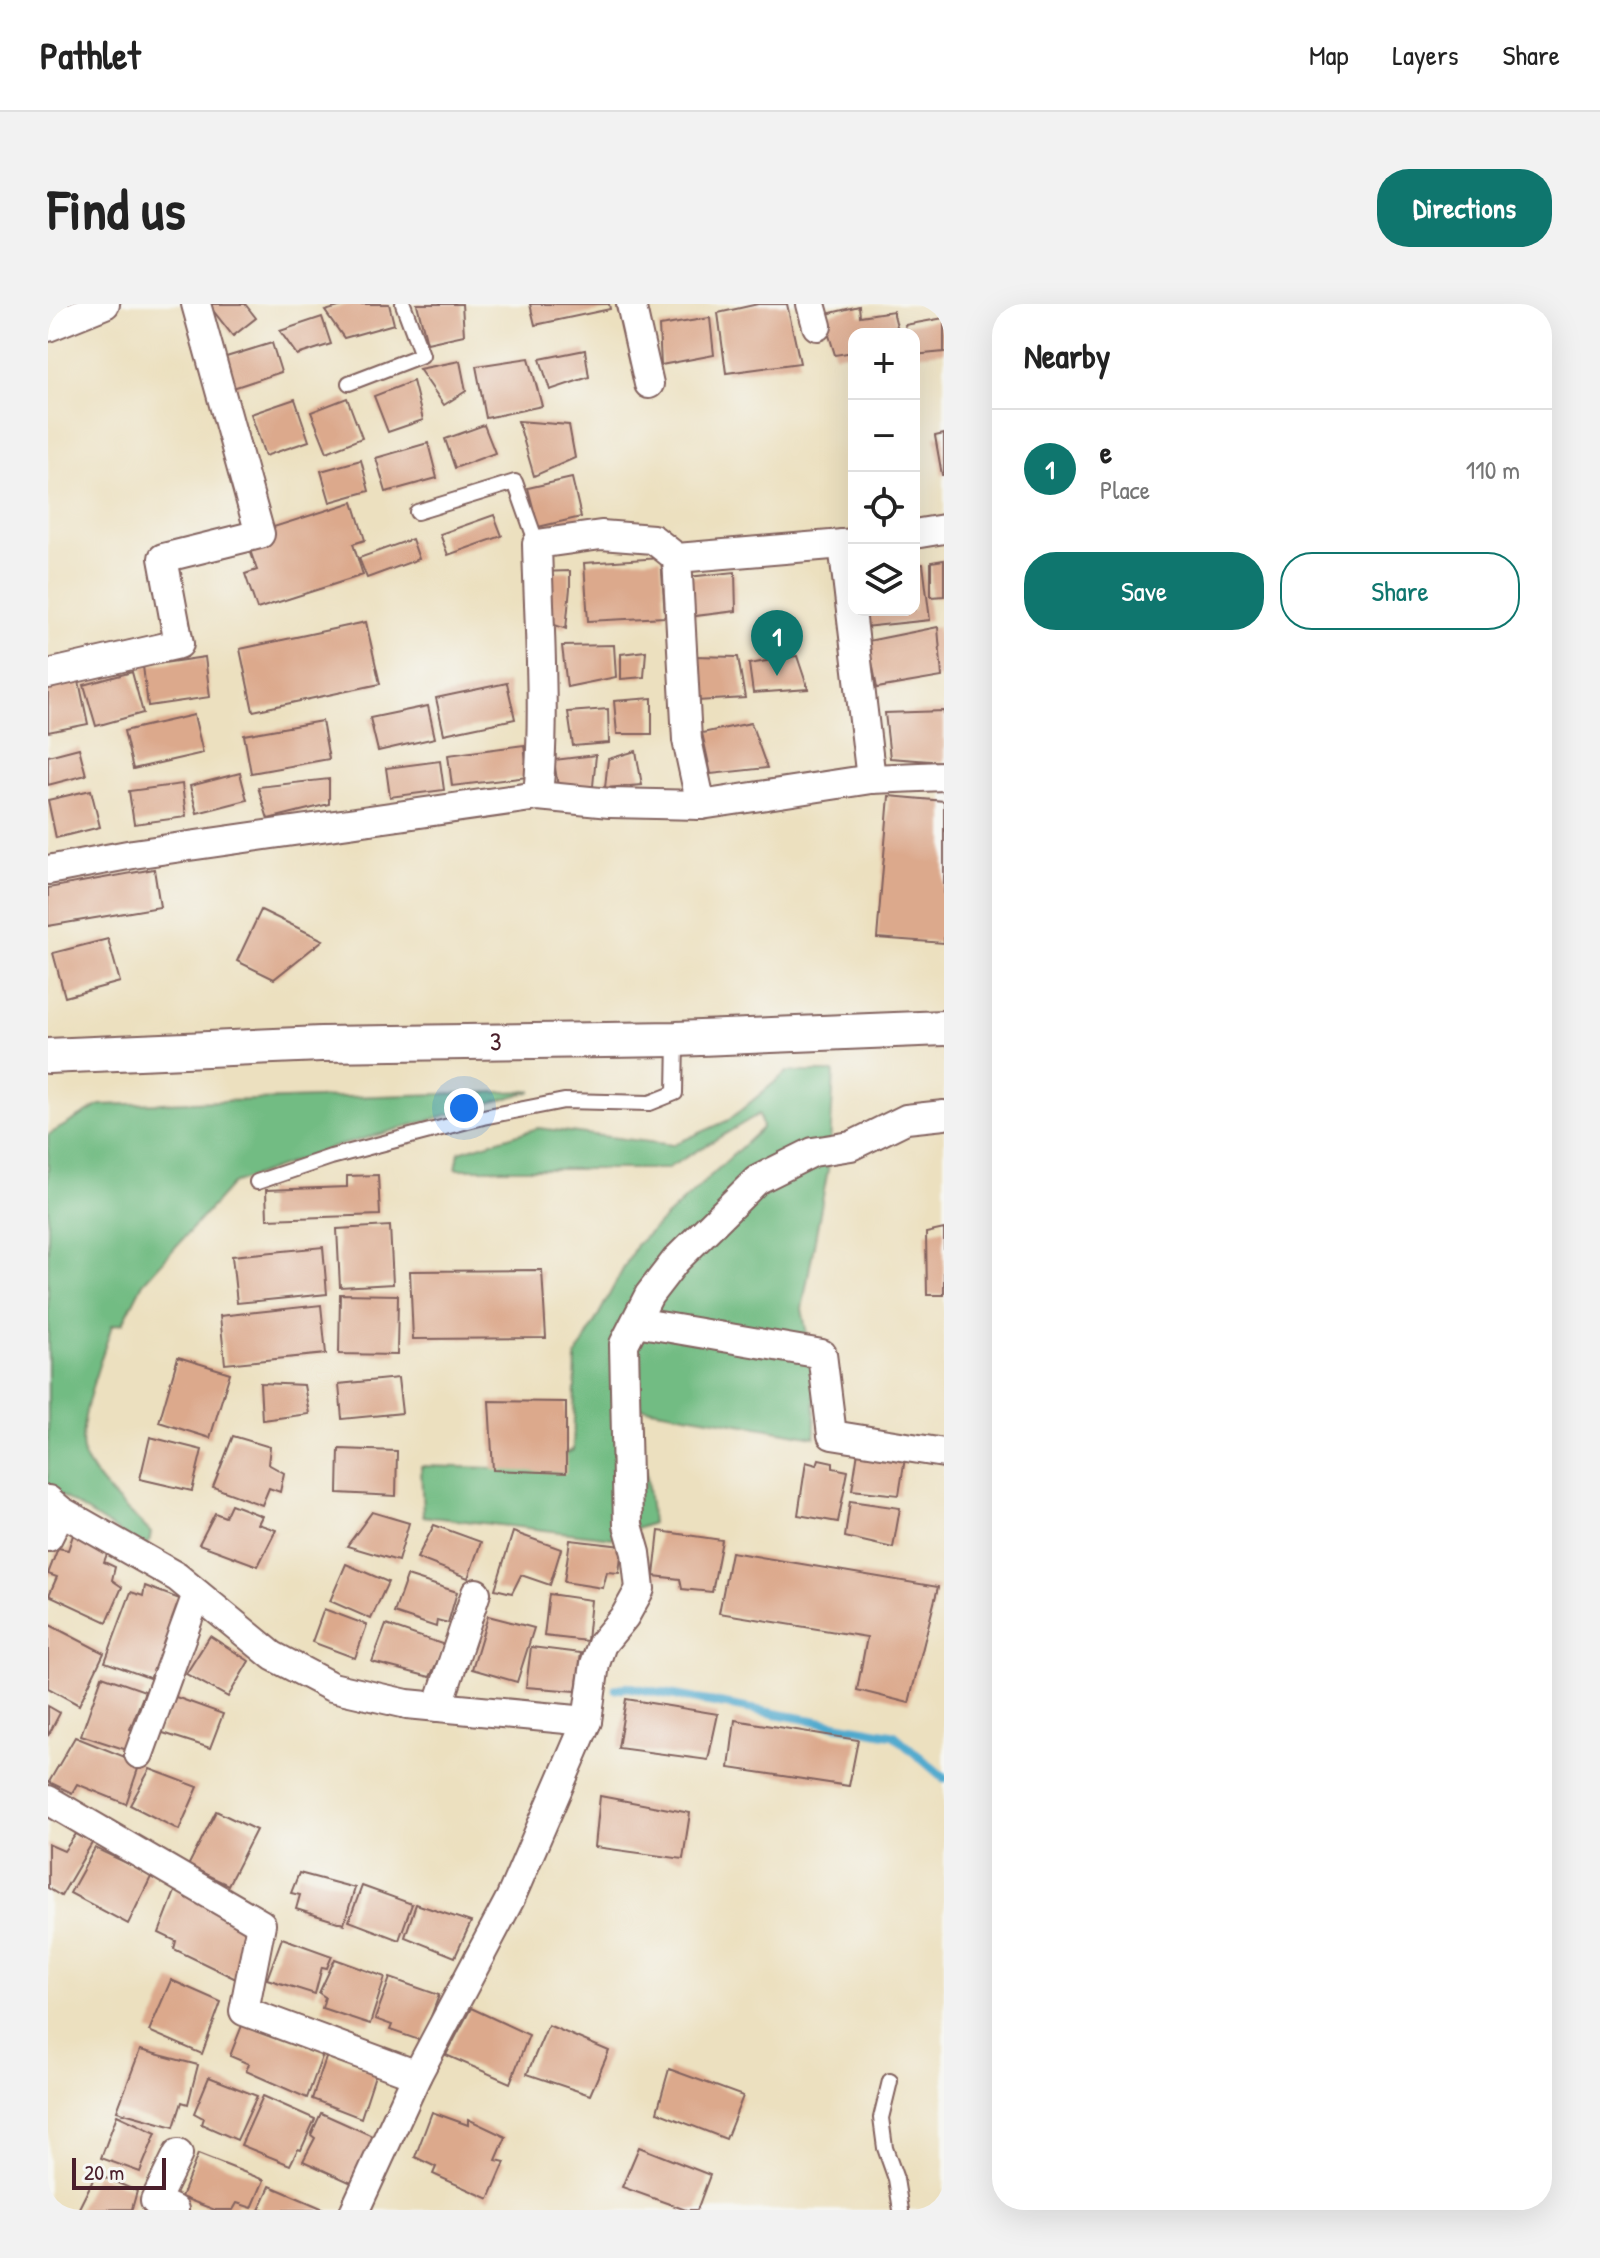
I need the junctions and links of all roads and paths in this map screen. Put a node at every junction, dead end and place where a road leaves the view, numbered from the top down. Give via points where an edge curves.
1 (105, 304) edge
2 (196, 304) edge
3 (403, 304) edge
4 (631, 304) edge
5 (48, 327) edge
6 (349, 383) dead end
7 (649, 384) dead end
8 (417, 512) dead end
9 (944, 529) edge
10 (920, 533) edge
11 (848, 543) edge
12 (537, 544) junction
13 (848, 544) edge
14 (677, 558) junction
15 (48, 674) edge
16 (944, 776) edge
17 (871, 779) junction
18 (538, 796) junction
19 (701, 805) junction
20 (48, 870) edge
21 (944, 1028) edge
22 (676, 1039) junction
23 (48, 1056) edge
24 (944, 1115) edge
25 (257, 1182) dead end
26 (636, 1322) junction
27 (944, 1453) edge
28 (54, 1505) edge
29 (48, 1537) edge
30 (476, 1593) dead end
31 (197, 1594) junction
32 (438, 1707) junction
33 (587, 1721) junction
34 (139, 1754) dead end
35 (48, 1800) edge
36 (417, 2075) junction
37 (890, 2081) dead end
38 (178, 2154) dead end
39 (174, 2210) edge
40 (355, 2210) edge
41 (901, 2210) edge

1 - 5 street
2 - 15 street via 260,534 163,558 179,644
3 - 6 lane via 422,355
4 - 7 street
8 - 12 lane via 515,482
9 - 10 street
11 - 14 street
12 - 14 street via 601,535 653,539
12 - 18 street
13 - 17 street
14 - 19 street via 687,740
16 - 17 street
17 - 19 street
18 - 19 street
18 - 20 street
21 - 22 street, 3
22 - 23 street, 3 via 321,1044
22 - 25 lane via 675,1093 650,1103 564,1101 331,1157
24 - 26 street via 906,1119 851,1146 813,1152 757,1180 676,1260
26 - 27 street via 822,1354 832,1435
26 - 33 street via 624,1344 628,1525 640,1589 602,1644
28 - 29 street
28 - 31 street
30 - 32 street
31 - 32 street via 273,1656 332,1687
31 - 34 street
32 - 33 street
33 - 36 street via 510,1899
35 - 36 street via 261,1924 244,2011
36 - 40 street
37 - 41 lane via 881,2118
38 - 39 street via 155,2201

